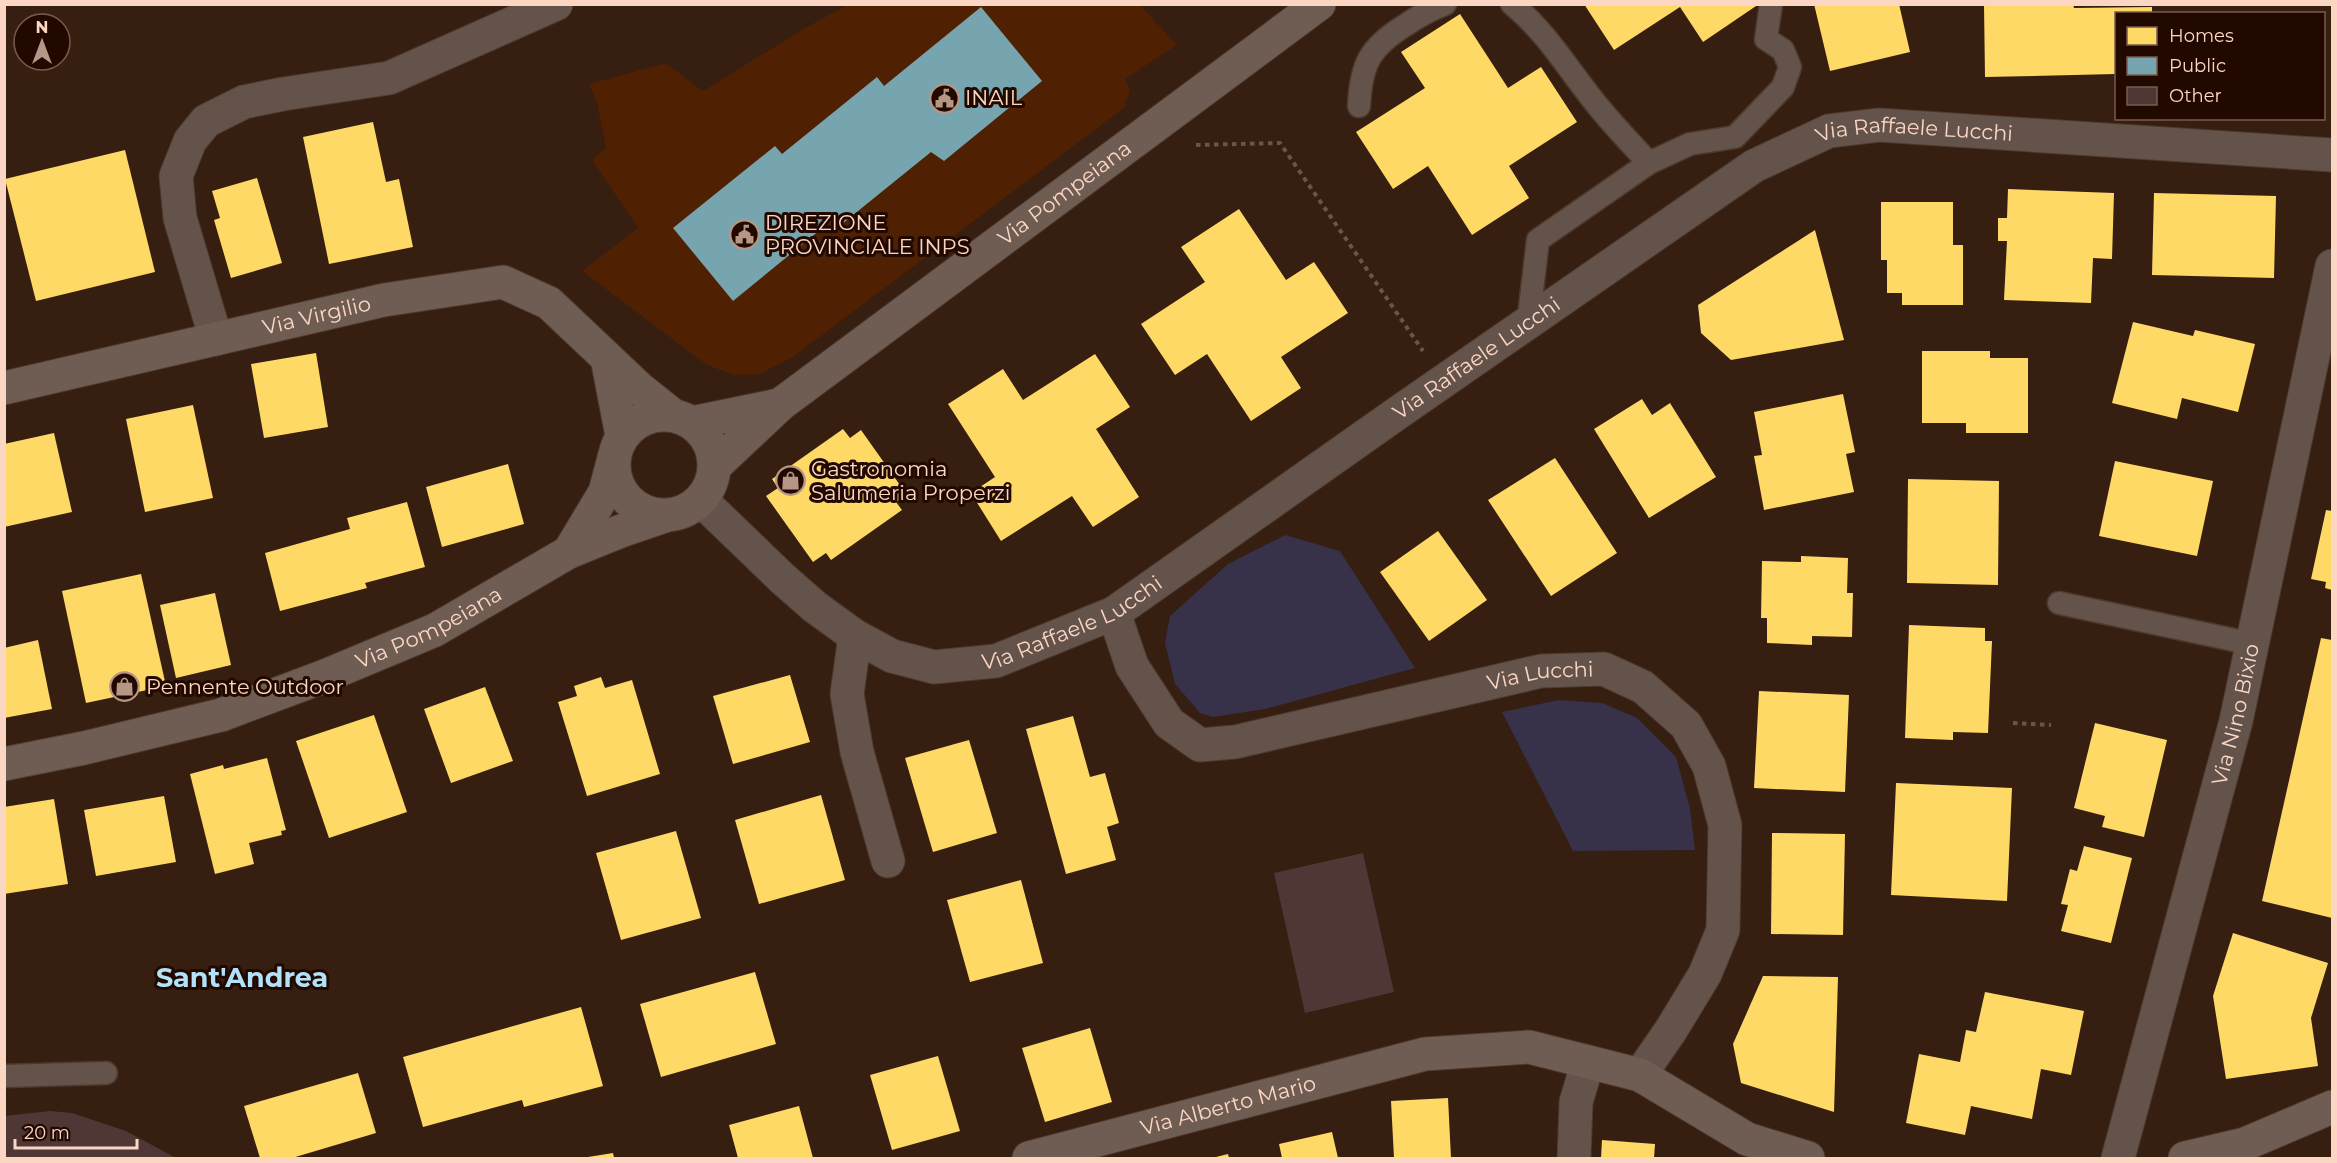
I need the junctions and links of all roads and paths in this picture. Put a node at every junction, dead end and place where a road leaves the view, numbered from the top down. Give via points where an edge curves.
1 (556, 4) edge
2 (1319, 4) edge
3 (1445, 4) edge
4 (1512, 4) edge
5 (1771, 4) edge
6 (1359, 106) dead end
7 (1735, 137) junction
8 (1188, 145) dead end
9 (2332, 155) edge
10 (1649, 163) junction
11 (1754, 166) junction
12 (2332, 266) edge
13 (1528, 324) junction
14 (216, 339) junction
15 (607, 358) junction
16 (1429, 359) dead end
17 (4, 388) edge
18 (781, 404) junction
19 (683, 420) junction
20 (618, 447) junction
21 (715, 466) junction
22 (701, 500) junction
23 (665, 516) junction
24 (569, 552) junction
25 (2059, 603) dead end
26 (1114, 613) junction
27 (855, 636) junction
28 (2253, 644) junction
29 (2013, 723) dead end
30 (2051, 725) dead end
31 (4, 764) edge
32 (888, 861) dead end
33 (1588, 1062) junction
34 (106, 1073) dead end
35 (1640, 1075) junction
36 (4, 1076) edge
37 (2332, 1107) edge
38 (1029, 1158) edge
39 (1574, 1158) edge
40 (1808, 1158) edge
41 (2118, 1158) edge
42 (2185, 1158) edge

1 - 14 street via 389,78 244,102 207,121 190,141 176,176 180,218
2 - 18 main road, Via Pompeiana
3 - 6 lane via 1383,38 1370,57 1360,84
4 - 10 lane via 1560,54 1602,111
5 - 7 lane via 1766,39 1783,50 1790,67 1783,87
7 - 10 lane via 1690,144
7 - 11 lane
8 - 16 path via 1280,143
9 - 11 street, Via Raffaele Lucchi via 1879,125 1829,131
10 - 13 lane via 1538,240
11 - 13 street, Via Raffaele Lucchi
12 - 28 street, Via Nino Bixio
13 - 26 street, Via Raffaele Lucchi
14 - 15 main road, Via Virgilio via 384,300 503,282 549,303
14 - 17 main road, Via Virgilio
15 - 19 main road, Via Virgilio
15 - 20 main road
18 - 19 main road, Via Pompeiana via 735,416
18 - 21 main road, Via Pompeiana
19 - 20 main road via 655,416 636,423
19 - 21 main road via 705,435
20 - 23 main road via 616,481 628,501 644,512
20 - 24 main road, Via Pompeiana via 605,492
21 - 22 main road via 711,484
22 - 23 main road via 684,512
22 - 27 street, Via Raffaele Lucchi via 815,608
23 - 24 main road, Via Pompeiana
24 - 31 main road, Via Pompeiana via 435,630 262,700 221,715
25 - 28 lane
26 - 27 street, Via Raffaele Lucchi via 996,661 934,667 892,656
26 - 35 street, Via Lucchi via 1132,666 1169,723 1200,745 1235,742 1541,671 1604,669 1643,687 1678,717 1709,766 1725,825 1722,930 1705,974
27 - 32 street via 847,694 857,752
28 - 41 street, Via Nino Bixio via 2233,733
29 - 30 path
33 - 35 main road
33 - 38 main road, Via Alberto Mario via 1530,1047 1425,1054
33 - 39 street via 1576,1102
34 - 36 lane
35 - 40 main road via 1747,1139
37 - 42 main road via 2245,1143

